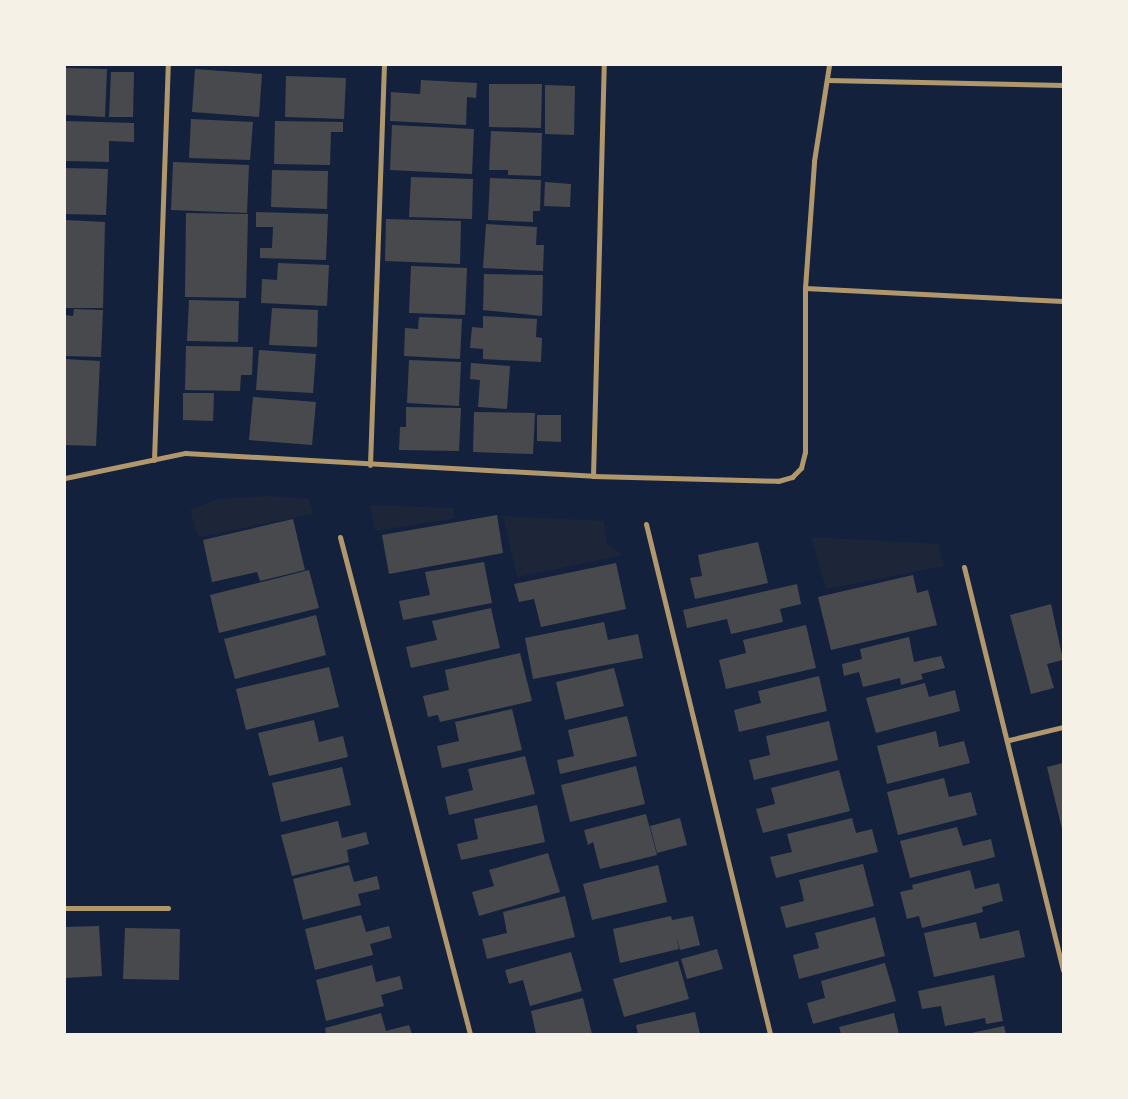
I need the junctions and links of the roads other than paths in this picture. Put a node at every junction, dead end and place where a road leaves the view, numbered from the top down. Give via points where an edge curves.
1 (168, 65) edge
2 (384, 65) edge
3 (604, 65) edge
4 (829, 65) edge
5 (827, 80) junction
6 (1063, 85) edge
7 (805, 288) junction
8 (1063, 301) edge
9 (154, 460) junction
10 (370, 465) junction
11 (593, 476) junction
12 (65, 478) edge
13 (646, 524) dead end
14 (340, 538) dead end
15 (964, 567) dead end
16 (1063, 727) edge
17 (1009, 740) junction
18 (65, 908) edge
19 (168, 908) dead end
20 (1063, 970) edge
21 (470, 1034) edge
22 (770, 1034) edge

1 - 9 street
2 - 10 street
3 - 11 street
4 - 5 street
5 - 6 street
5 - 7 street via 814,161
7 - 8 street
7 - 11 street via 805,452 801,468 792,477 778,481
9 - 10 street via 185,453
9 - 12 street
10 - 11 street
13 - 22 street
14 - 21 street
15 - 17 street
16 - 17 street
17 - 20 street
18 - 19 street

